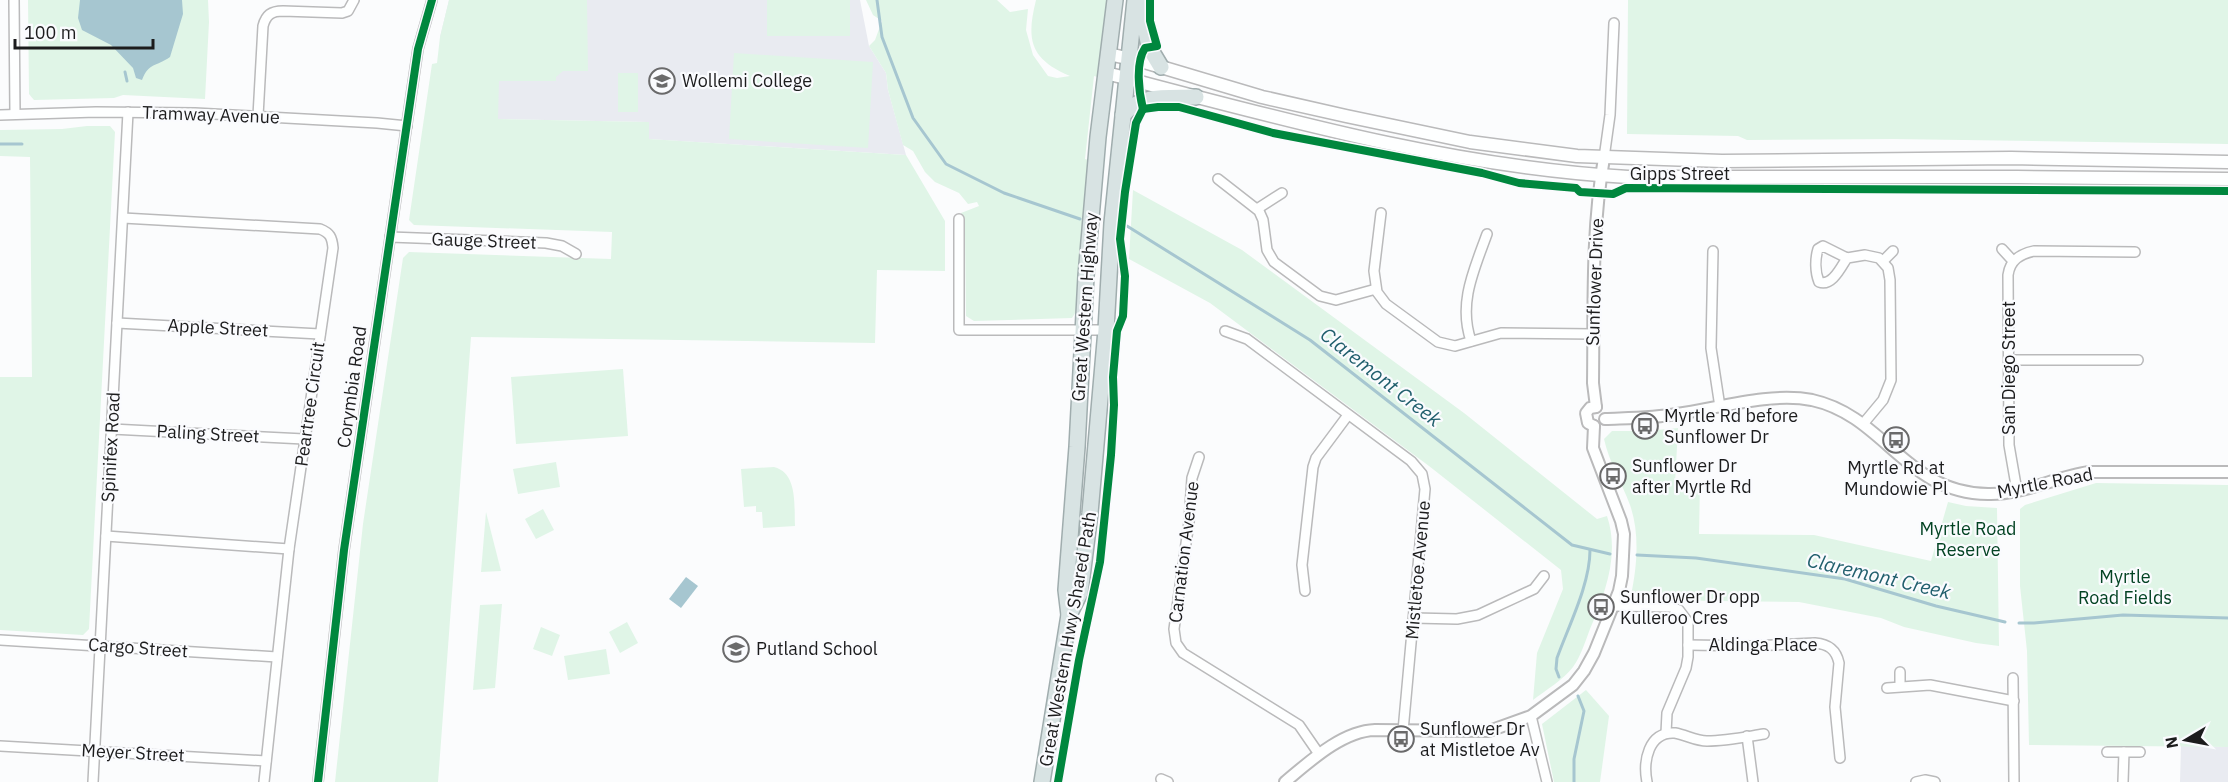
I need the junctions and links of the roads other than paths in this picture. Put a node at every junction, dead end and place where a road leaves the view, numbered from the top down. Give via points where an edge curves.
1 (14, 0) edge
2 (354, 0) edge
3 (432, 0) edge
4 (1115, 0) edge
5 (1135, 0) edge
6 (1140, 0) edge
7 (1614, 24) dead end
8 (1108, 54) junction
9 (1128, 59) junction
10 (1161, 67) junction
11 (1106, 72) junction
12 (1127, 78) junction
13 (1196, 97) junction
14 (128, 112) junction
15 (15, 114) junction
16 (0, 115) edge
17 (1123, 115) junction
18 (258, 116) junction
19 (406, 126) junction
20 (1604, 158) junction
21 (2228, 162) edge
22 (1601, 175) junction
23 (1218, 179) dead end
24 (2228, 179) edge
25 (1281, 193) dead end
26 (1257, 209) junction
27 (1381, 213) dead end
28 (123, 218) junction
29 (959, 219) dead end
30 (1487, 234) dead end
31 (390, 237) junction
32 (2002, 249) dead end
33 (1713, 251) dead end
34 (1893, 251) dead end
35 (2135, 252) dead end
36 (576, 254) dead end
37 (1847, 258) dead end
38 (1883, 261) junction
39 (2013, 261) junction
40 (1376, 289) junction
41 (117, 323) junction
42 (1083, 330) junction
43 (1106, 330) junction
44 (1225, 331) dead end
45 (320, 334) junction
46 (1593, 334) junction
47 (1471, 341) junction
48 (2009, 360) junction
49 (2138, 360) dead end
50 (1596, 407) junction
51 (1720, 407) junction
52 (1348, 415) junction
53 (1605, 419) junction
54 (1863, 424) junction
55 (1594, 426) junction
56 (112, 429) junction
57 (304, 439) junction
58 (1199, 457) dead end
59 (2228, 472) edge
60 (2016, 491) junction
61 (106, 536) junction
62 (289, 549) junction
63 (1544, 576) dead end
64 (1305, 591) dead end
65 (1613, 606) junction
66 (1069, 615) junction
67 (1414, 618) junction
68 (0, 640) edge
69 (1688, 645) junction
70 (100, 646) junction
71 (277, 657) junction
72 (1900, 672) dead end
73 (2013, 678) dead end
74 (1900, 686) junction
75 (1887, 688) dead end
76 (2014, 701) junction
77 (1531, 716) junction
78 (1403, 731) junction
79 (1666, 733) junction
80 (1764, 734) dead end
81 (1747, 736) junction
82 (0, 746) edge
83 (94, 751) junction
84 (2107, 752) dead end
85 (2124, 752) junction
86 (2140, 752) dead end
87 (1319, 754) junction
88 (1840, 758) dead end
89 (266, 761) junction
90 (93, 782) edge
91 (264, 782) edge
92 (318, 782) edge
93 (1042, 782) edge
94 (1285, 782) edge
95 (1547, 782) edge
96 (1647, 782) edge
97 (1753, 782) edge
98 (1916, 782) edge
99 (1935, 782) edge
100 (2014, 782) edge
101 (2123, 782) edge

1 - 15 street
2 - 18 street via 342,13 268,14 263,26
3 - 19 street, Corymbia Road via 418,49
4 - 8 highway, Great Western Highway
5 - 9 highway, Great Western Highway
6 - 10 highway via 1149,47
7 - 20 street, Gipps Street
8 - 9 main road, Gipps Street
8 - 11 highway, Great Western Highway
9 - 10 main road, Gipps Street
9 - 12 highway, Great Western Highway
10 - 20 main road, Gipps Street via 1262,97 1412,130 1480,143
11 - 12 main road, Gipps Street
11 - 42 highway, Great Western Highway via 1092,195
12 - 13 main road, Gipps Street
12 - 17 highway, Great Western Highway
13 - 17 highway via 1144,100
13 - 22 main road, Gipps Street via 1468,159
14 - 15 street, Tramway Avenue
14 - 18 street, Tramway Avenue
14 - 28 street, Spinifex Road
15 - 16 street, Tramway Avenue
17 - 43 highway, Great Western Highway
18 - 19 street, Tramway Avenue
19 - 31 street, Corymbia Road
20 - 21 main road, Gipps Street
20 - 22 street, Sunflower Drive
22 - 24 main road, Gipps Street
22 - 46 street, Sunflower Drive
23 - 26 street
25 - 26 street
26 - 40 street via 1270,258 1320,296 1335,300
27 - 40 street via 1374,271
28 - 41 street, Spinifex Road
28 - 45 street, Peartree Circuit via 328,232 333,248
29 - 42 street via 959,330
30 - 47 street via 1467,293 1466,323
31 - 36 street, Gauge Street via 546,243
31 - 92 street, Corymbia Road via 344,550
32 - 39 street
33 - 51 street via 1711,348
34 - 38 street
35 - 39 street via 2034,251
37 - 38 street via 1865,255
38 - 54 street via 1890,280 1891,380 1883,400
39 - 48 street, San Diego Street via 2008,275
40 - 47 street via 1386,304 1442,345
41 - 45 street, Apple Street
41 - 56 street, Spinifex Road
42 - 43 street
42 - 66 highway, Great Western Highway via 1066,590
43 - 66 highway, Great Western Highway via 1080,593
44 - 52 street, Mistletoe Avenue via 1246,339
45 - 57 street, Peartree Circuit
46 - 47 street via 1501,333
46 - 50 street, Sunflower Drive
48 - 49 street
48 - 60 street, San Diego Street via 2010,453
50 - 53 street via 1603,411
50 - 55 street via 1586,413 1588,423
51 - 53 street, Myrtle Road via 1657,417
51 - 54 street, Myrtle Road via 1799,398 1836,408
52 - 64 street via 1312,467 1302,566
52 - 67 street, Mistletoe Avenue via 1411,461 1424,479
53 - 55 street
54 - 60 street, Myrtle Road via 1916,470 1943,486 1976,494
55 - 65 street via 1593,448 1624,534 1622,576
56 - 57 street, Paling Street
56 - 61 street, Spinifex Road
57 - 62 street, Peartree Circuit
58 - 87 street, Carnation Avenue via 1192,478 1174,629 1176,643 1183,653 1299,725
59 - 60 street, Myrtle Road via 2089,472
61 - 62 street
61 - 70 street, Spinifex Road
62 - 71 street, Peartree Circuit
63 - 67 street via 1534,589 1478,615
65 - 69 street via 1679,610 1688,622
65 - 77 street via 1580,678
66 - 93 highway, Great Western Highway
67 - 78 street, Mistletoe Avenue
68 - 70 street, Cargo Street
69 - 79 street via 1687,664 1667,713
69 - 88 street, Aldinga Place via 1815,643 1831,648 1839,663 1835,711
70 - 71 street, Cargo Street
70 - 83 street, Spinifex Road
71 - 89 street, Peartree Circuit
72 - 74 street
73 - 76 street
74 - 75 street
74 - 76 street via 1930,685
76 - 100 street
77 - 78 street via 1484,732
77 - 95 street
78 - 87 street via 1360,732
79 - 81 street via 1706,741
79 - 96 street via 1649,750 1645,765
80 - 81 street
81 - 97 street
82 - 83 street, Meyer Street
83 - 89 street, Meyer Street
83 - 90 street, Spinifex Road
84 - 85 street
85 - 86 street
85 - 101 street
87 - 94 street
89 - 91 street, Peartree Circuit
98 - 99 street

